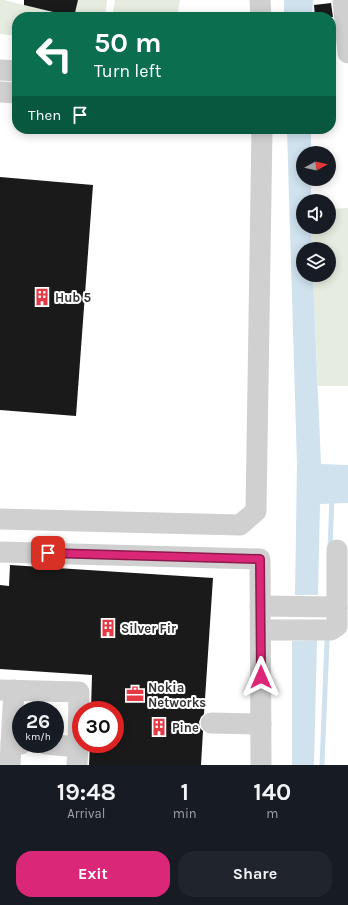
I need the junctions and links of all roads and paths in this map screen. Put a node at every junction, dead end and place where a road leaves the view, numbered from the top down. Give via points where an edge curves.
1 (260, 0) edge
2 (343, 0) edge
3 (261, 12) edge
4 (348, 53) edge
5 (0, 70) edge
6 (12, 71) edge
7 (0, 92) edge
8 (12, 93) edge
9 (262, 134) edge
10 (0, 519) edge
11 (337, 550) dead end
12 (0, 552) edge
13 (260, 606) junction
14 (341, 613) edge
15 (260, 630) junction
16 (7, 690) edge
17 (12, 720) edge
18 (211, 723) dead end
19 (261, 724) junction
20 (64, 751) edge
21 (13, 753) edge
22 (78, 756) edge
23 (10, 765) edge
24 (261, 765) edge

1 - 3 street
2 - 4 street
5 - 6 street
7 - 8 street
9 - 10 street via 256,511 240,525
11 - 14 street
12 - 13 street via 260,559
13 - 14 street
13 - 15 street
14 - 15 street via 337,626 331,630
15 - 19 street
16 - 17 street
16 - 22 street via 79,692
18 - 19 street
19 - 24 street
20 - 22 street
21 - 23 street

